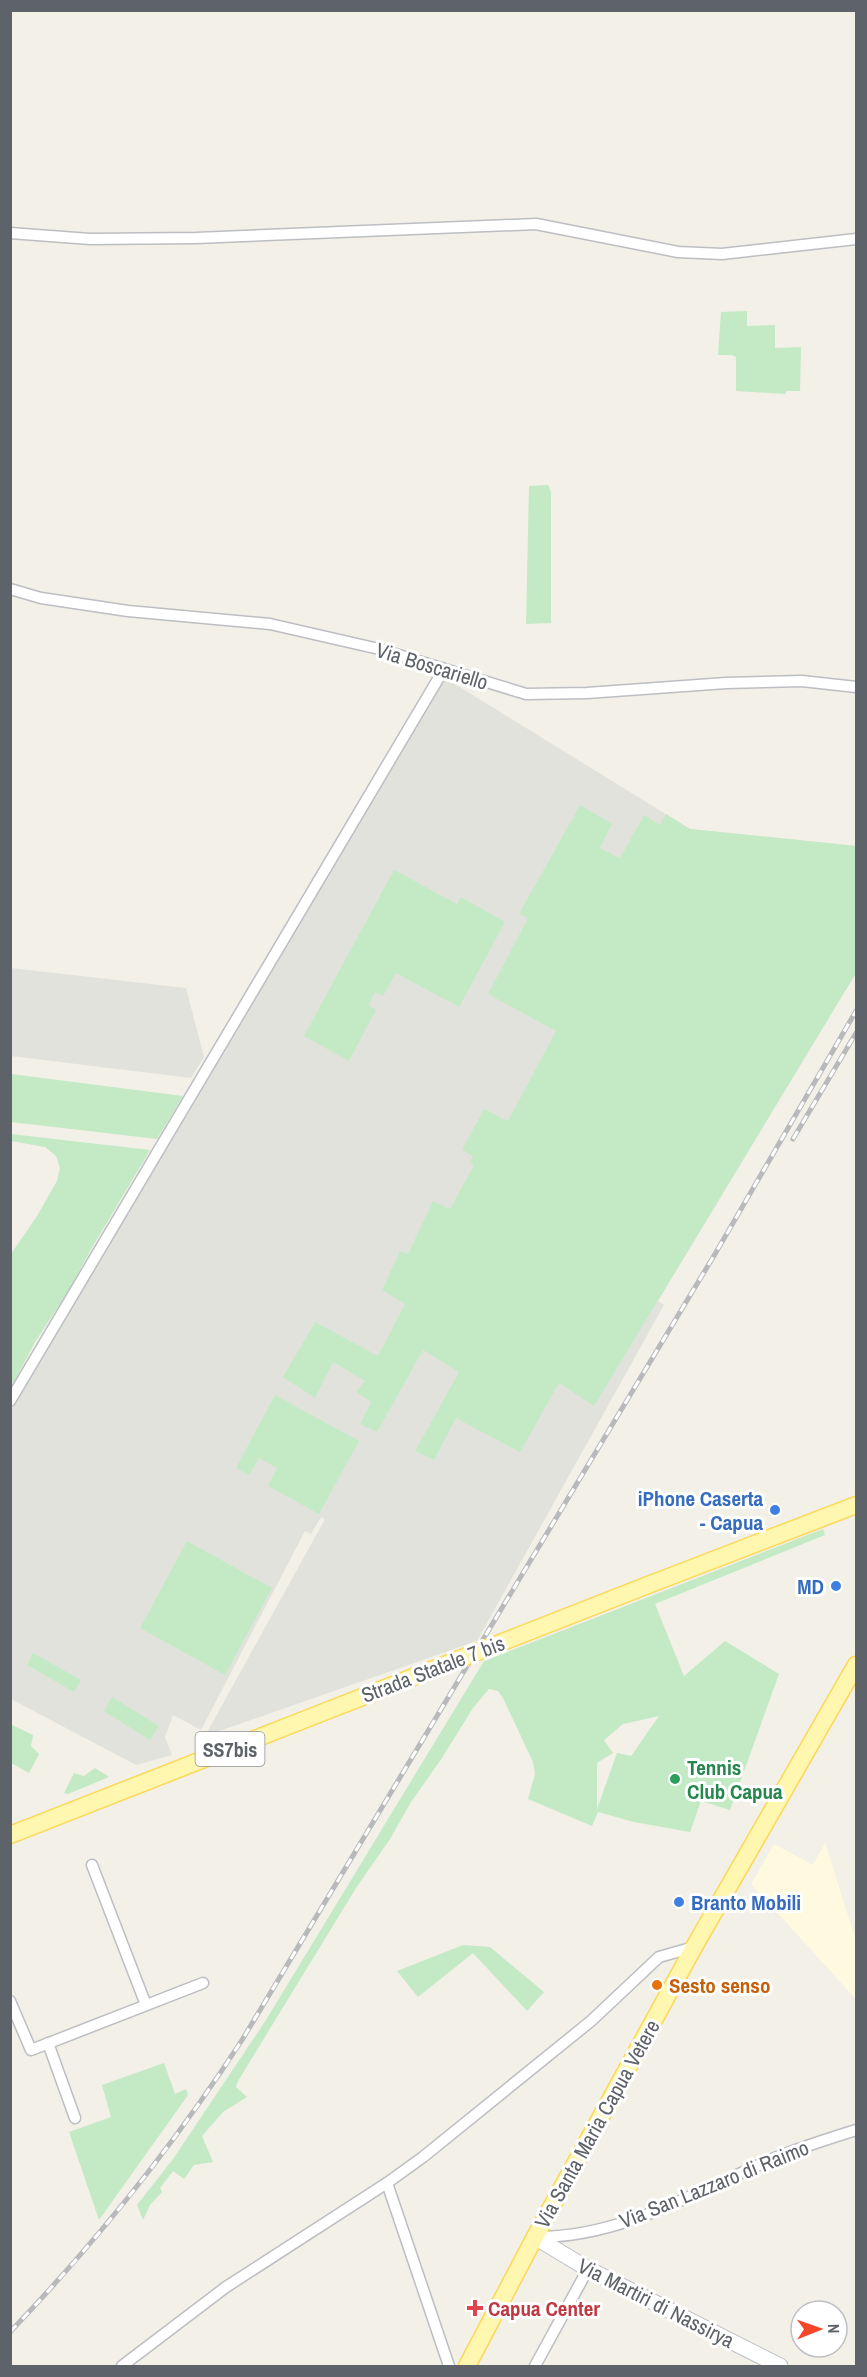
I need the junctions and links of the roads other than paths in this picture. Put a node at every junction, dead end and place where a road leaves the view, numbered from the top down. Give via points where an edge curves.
1 (10, 233) edge
2 (856, 239) edge
3 (10, 589) edge
4 (444, 669) junction
5 (856, 687) edge
6 (10, 1401) edge
7 (856, 1505) edge
8 (856, 1665) edge
9 (10, 1835) edge
10 (92, 1864) dead end
11 (694, 1947) junction
12 (203, 1983) dead end
13 (10, 2001) edge
14 (146, 2005) junction
15 (48, 2043) junction
16 (75, 2118) dead end
17 (856, 2130) edge
18 (387, 2183) junction
19 (535, 2237) junction
20 (588, 2269) junction
21 (122, 2367) edge
22 (449, 2367) edge
23 (467, 2367) edge
24 (535, 2367) edge
25 (780, 2367) edge

1 - 2 street via 90,239 196,238 536,224 678,252 722,254
3 - 4 street, Via Boscariello via 104,608 270,624 379,649
4 - 5 street, Via Boscariello via 526,694 802,681
4 - 6 street
7 - 9 main road, Strada Statale 7 bis / SS7bis, bridge
8 - 11 main road, Via Santa Maria Capua Vetere
10 - 14 street
11 - 18 street via 659,1957 591,2021
11 - 19 main road, Via Santa Maria Capua Vetere
12 - 14 street
13 - 15 street via 31,2050
14 - 15 street
15 - 16 street
17 - 19 street, Via San Lazzaro di Raimo via 772,2159 685,2200 628,2221 559,2237
18 - 21 street via 226,2287
18 - 22 street
19 - 20 street, Via Martiri di Nassirya
19 - 23 main road, Via Santa Maria Capua Vetere
20 - 24 street
20 - 25 street, Via Martiri di Nassirya

